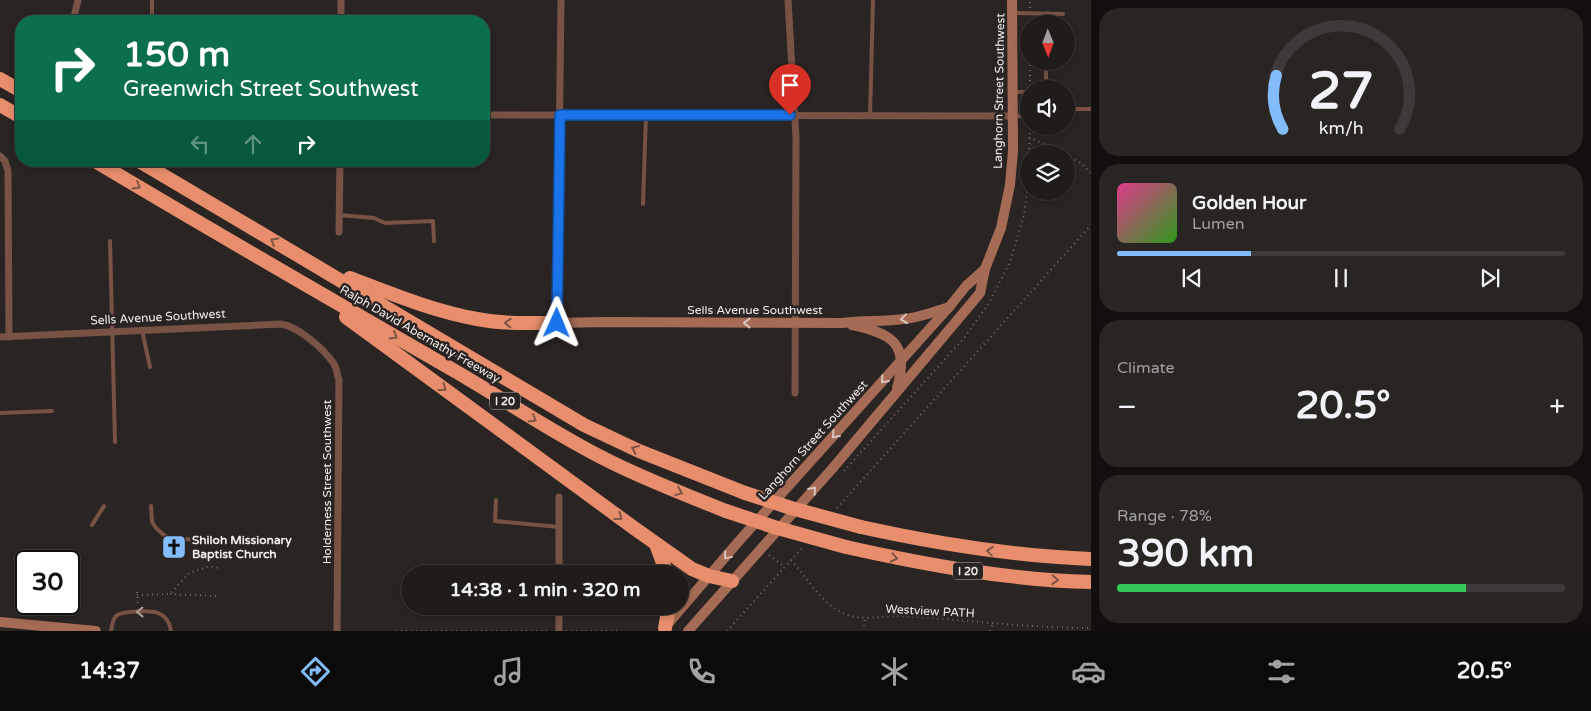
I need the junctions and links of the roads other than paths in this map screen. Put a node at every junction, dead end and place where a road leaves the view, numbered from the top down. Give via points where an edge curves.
1 (78, 0) edge
2 (152, 0) edge
3 (342, 0) edge
4 (561, 0) edge
5 (788, 0) edge
6 (873, 0) edge
7 (1012, 0) edge
8 (1012, 13) junction
9 (1047, 14) joint
10 (1064, 14) dead end
11 (74, 15) edge
12 (152, 15) dead end
13 (341, 15) edge
14 (1046, 71) dead end
15 (0, 79) edge
16 (1046, 80) edge
17 (15, 88) edge
18 (1020, 91) edge
19 (1012, 92) junction
20 (0, 105) edge
21 (1075, 109) edge
22 (1091, 109) edge
23 (15, 114) edge
24 (490, 115) edge
25 (560, 115) junction
26 (646, 115) junction
27 (795, 116) junction
28 (870, 116) junction
29 (1012, 116) junction
30 (1020, 116) edge
31 (0, 156) edge
32 (105, 167) edge
33 (149, 167) edge
34 (340, 167) edge
35 (643, 204) dead end
36 (339, 215) junction
37 (339, 232) dead end
38 (110, 241) dead end
39 (434, 241) dead end
40 (316, 266) junction
41 (985, 269) junction
42 (291, 277) junction
43 (950, 306) junction
44 (557, 323) junction
45 (796, 323) junction
46 (843, 323) junction
47 (142, 330) junction
48 (112, 332) junction
49 (0, 337) edge
50 (9, 337) junction
51 (312, 342) joint
52 (901, 361) junction
53 (150, 367) dead end
54 (796, 393) dead end
55 (895, 394) junction
56 (52, 411) dead end
57 (0, 413) edge
58 (115, 442) dead end
59 (559, 497) dead end
60 (496, 500) dead end
61 (104, 506) dead end
62 (151, 506) dead end
63 (92, 525) dead end
64 (559, 527) junction
65 (247, 538) dead end
66 (656, 544) junction
67 (1091, 559) edge
68 (559, 565) edge
69 (664, 565) edge
70 (710, 576) junction
71 (732, 581) junction
72 (1091, 582) edge
73 (559, 615) edge
74 (667, 615) edge
75 (3, 625) edge
76 (664, 630) edge
77 (96, 631) edge
78 (111, 631) edge
79 (171, 631) edge
80 (337, 631) edge
81 (559, 631) edge
82 (688, 631) edge

1 - 11 street
2 - 12 lane
3 - 13 street
4 - 25 street
5 - 27 street
6 - 28 lane
7 - 8 street, Langhorn Street Southwest
8 - 9 lane
8 - 19 street, Langhorn Street Southwest
9 - 10 lane
14 - 16 lane
15 - 17 highway
18 - 19 lane
19 - 29 street, Langhorn Street Southwest
20 - 23 highway
21 - 22 lane
24 - 25 street
25 - 26 street
25 - 44 street
26 - 27 street
26 - 35 lane
27 - 28 street
27 - 45 street
28 - 29 street
29 - 30 lane
29 - 41 street, Langhorn Street Southwest via 1011,177 1006,209
31 - 50 street via 8,171
32 -> 42 highway, Ralph David Abernathy Freeway / I 20
40 -> 33 highway, Ralph David Abernathy Freeway / I 20
34 - 36 street
36 - 37 street
36 - 39 lane via 385,222 433,221
38 - 48 lane
44 -> 40 highway via 504,323 453,314
67 -> 40 highway, Ralph David Abernathy Freeway / I 20, bridge via 979,550 916,539 861,528 745,493 639,451 584,425
41 - 43 street, Langhorn Street Southwest
41 - 55 street, Langhorn Street Southwest via 980,293
42 -> 66 highway
42 -> 72 highway, Ralph David Abernathy Freeway / I 20, bridge via 601,457 726,511 846,547 946,568
43 -> 46 street, Sells Avenue Southwest via 901,320
43 - 52 street, Langhorn Street Southwest
45 -> 44 street, Sells Avenue Southwest
45 - 46 street, Sells Avenue Southwest
45 - 54 street
46 - 52 street via 880,332 900,350
47 - 48 street, Sells Avenue Southwest
47 - 51 street, Sells Avenue Southwest via 281,324 298,329
47 - 53 lane
48 - 50 street, Sells Avenue Southwest
48 - 58 lane
49 - 50 street, Sells Avenue Southwest
51 - 80 street, Holderness Street Southwest via 335,366 338,380
52 - 55 street
52 -> 70 street, Langhorn Street Southwest
71 -> 55 street, Langhorn Street Southwest
56 - 57 lane
59 - 64 street
60 - 64 lane via 496,521
61 - 63 lane
62 - 65 lane via 152,522 156,528 174,539
64 - 68 street
66 - 69 highway
66 - 70 highway via 692,569
70 - 71 highway
70 - 76 street, Langhorn Street Southwest
71 - 82 street, Langhorn Street Southwest
73 - 81 street
74 - 76 highway
75 - 77 street
79 -> 78 lane via 168,621 157,612 121,612 112,622

